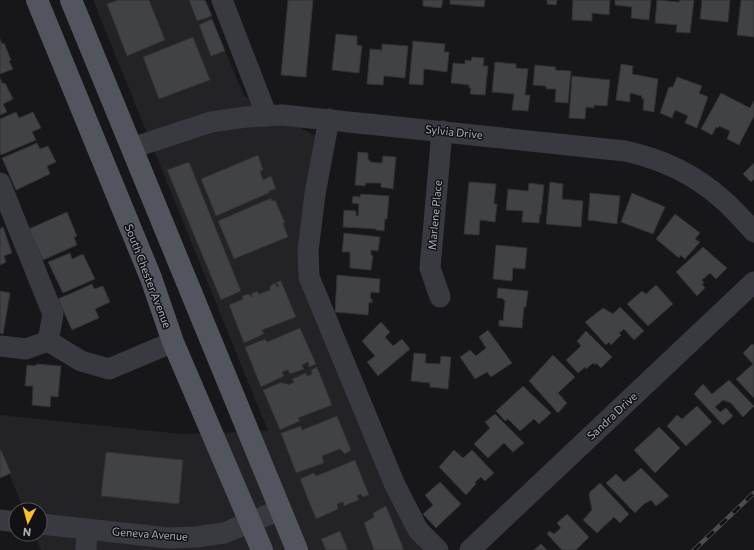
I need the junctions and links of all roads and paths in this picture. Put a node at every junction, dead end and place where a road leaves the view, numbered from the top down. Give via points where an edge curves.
1 (37, 0) edge
2 (71, 0) edge
3 (222, 0) edge
4 (267, 116) junction
5 (329, 119) junction
6 (442, 131) junction
7 (132, 148) junction
8 (0, 183) edge
9 (754, 232) edge
10 (754, 282) edge
11 (440, 297) dead end
12 (48, 341) junction
13 (173, 342) junction
14 (0, 346) edge
15 (280, 510) junction
16 (251, 522) junction
17 (48, 525) edge
18 (87, 529) junction
19 (181, 544) edge
20 (86, 550) edge
21 (262, 550) edge
22 (297, 550) edge
23 (438, 550) edge
24 (470, 550) edge

1 - 13 main road, South Chester Avenue via 151,278
2 - 7 main road
3 - 4 street
4 - 5 street, Sylvia Drive
4 - 7 street, Sylvia Drive via 211,122
5 - 6 street, Sylvia Drive
5 - 23 street via 314,201 308,251 309,277 394,483 418,530
6 - 9 street, Sylvia Drive via 625,150 647,156 678,168 703,183
6 - 11 street, Marlene Place via 430,268
7 - 15 main road
8 - 12 street via 53,314
10 - 24 street, Sandra Drive
12 - 13 street via 81,361 110,370
12 - 14 street via 26,349
13 - 16 main road, South Chester Avenue
15 - 16 street, Geneva Avenue
15 - 22 main road
16 - 19 street, Geneva Avenue via 224,533 196,537
16 - 21 main road, South Chester Avenue
17 - 18 street, Geneva Avenue
18 - 19 street, Geneva Avenue via 169,538
18 - 20 street

